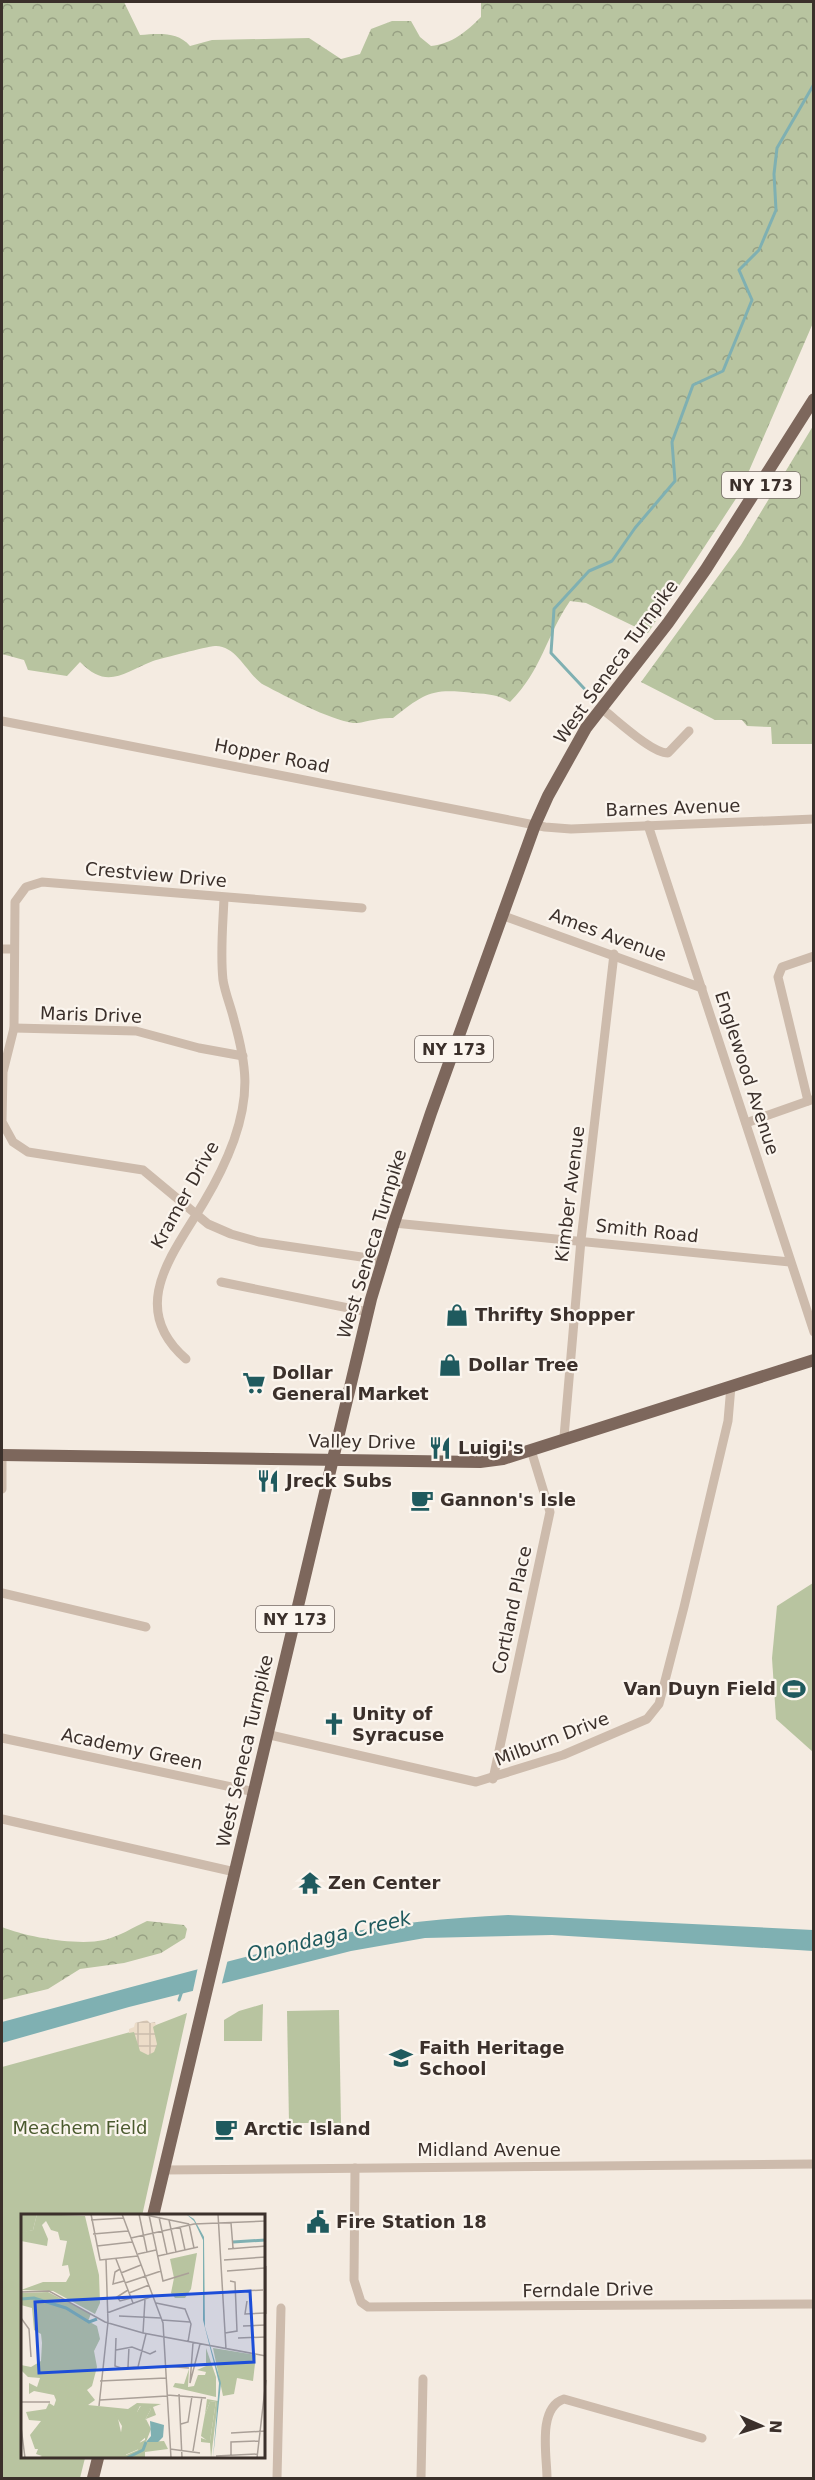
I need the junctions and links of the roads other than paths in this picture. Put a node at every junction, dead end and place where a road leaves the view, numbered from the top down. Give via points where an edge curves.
1 (813, 399) edge
2 (602, 708) junction
3 (2, 721) edge
4 (689, 731) dead end
5 (813, 819) edge
6 (535, 825) junction
7 (648, 825) junction
8 (224, 897) junction
9 (362, 908) dead end
10 (501, 915) junction
11 (2, 949) edge
12 (14, 949) junction
13 (614, 954) junction
14 (813, 956) edge
15 (702, 988) junction
16 (14, 1028) junction
17 (243, 1056) junction
18 (811, 1100) edge
19 (746, 1123) junction
20 (196, 1215) junction
21 (394, 1223) junction
22 (581, 1240) junction
23 (382, 1260) junction
24 (790, 1262) junction
25 (221, 1282) dead end
26 (368, 1312) junction
27 (813, 1332) edge
28 (186, 1359) dead end
29 (813, 1360) edge
30 (731, 1386) junction
31 (564, 1437) junction
32 (531, 1450) junction
33 (2, 1455) edge
34 (333, 1459) junction
35 (2, 1489) edge
36 (2, 1593) edge
37 (146, 1627) dead end
38 (270, 1735) junction
39 (2, 1738) edge
40 (493, 1779) junction
41 (255, 1792) junction
42 (2, 1819) edge
43 (235, 1872) junction
44 (813, 2164) edge
45 (355, 2168) junction
46 (164, 2170) junction
47 (153, 2214) edge
48 (813, 2304) edge
49 (281, 2308) dead end
50 (423, 2379) dead end
51 (702, 2438) dead end
52 (98, 2459) edge
53 (93, 2478) edge
54 (277, 2478) edge
55 (421, 2478) edge
56 (546, 2478) edge

1 - 2 main road, West Seneca Turnpike / NY 173 via 706,569
2 - 4 street via 665,753
2 - 6 main road, West Seneca Turnpike / NY 173 via 571,754
3 - 6 street, Hopper Road
5 - 7 street, Barnes Avenue
6 - 7 street, Barnes Avenue via 572,830
6 - 10 main road, West Seneca Turnpike / NY 173
7 - 15 street, Englewood Avenue
8 - 9 street, Crestview Drive
8 - 12 street, Crestview Drive via 42,882 26,887 18,895
8 - 17 street, Kramer Drive via 224,982
10 - 13 street, Ames Avenue
10 - 21 main road, West Seneca Turnpike / NY 173
11 - 12 street
12 - 16 street, Maris Drive
13 - 15 street, Ames Avenue
13 - 22 street, Kimber Avenue
14 - 18 street via 782,967 778,976
15 - 19 street, Englewood Avenue
16 - 17 street, Maris Drive via 136,1030
16 - 20 street via 3,1072 2,1122 13,1142 27,1152 143,1170
17 - 20 street, Kramer Drive via 247,1090 243,1112 220,1174
18 - 19 street
19 - 24 street, Englewood Avenue
20 - 23 street via 216,1227 259,1242
20 - 28 street, Kramer Drive via 169,1258 158,1288 160,1326 173,1348
21 - 22 street, Smith Road
21 - 23 main road, West Seneca Turnpike / NY 173
22 - 24 street, Smith Road
22 - 31 street, Kimber Avenue
23 - 26 main road, West Seneca Turnpike / NY 173
24 - 27 street, Englewood Avenue
25 - 26 street
26 - 34 main road, West Seneca Turnpike / NY 173
29 - 30 main road, Valley Drive
30 - 31 main road, Valley Drive
30 - 40 street, Milburn Drive via 728,1421 659,1704 647,1719 563,1755
31 - 32 main road, Valley Drive
32 - 34 main road, Valley Drive via 480,1462
32 - 40 street, Cortland Place via 550,1512
33 - 34 main road, Valley Drive
33 - 35 street
34 - 38 main road, West Seneca Turnpike / NY 173
36 - 37 street
38 - 40 street, Milburn Drive via 456,1780
38 - 41 main road, West Seneca Turnpike / NY 173
39 - 41 street, Academy Green
41 - 43 main road, West Seneca Turnpike / NY 173
42 - 43 street
43 - 46 main road, West Seneca Turnpike / NY 173
44 - 45 street, Midland Avenue
45 - 46 street, Midland Avenue
45 - 48 street, Ferndale Drive via 354,2280 364,2304 382,2308
46 - 47 main road, West Seneca Turnpike / NY 173
49 - 54 street
50 - 55 street
51 - 56 street via 564,2399 555,2402 548,2412
52 - 53 main road

